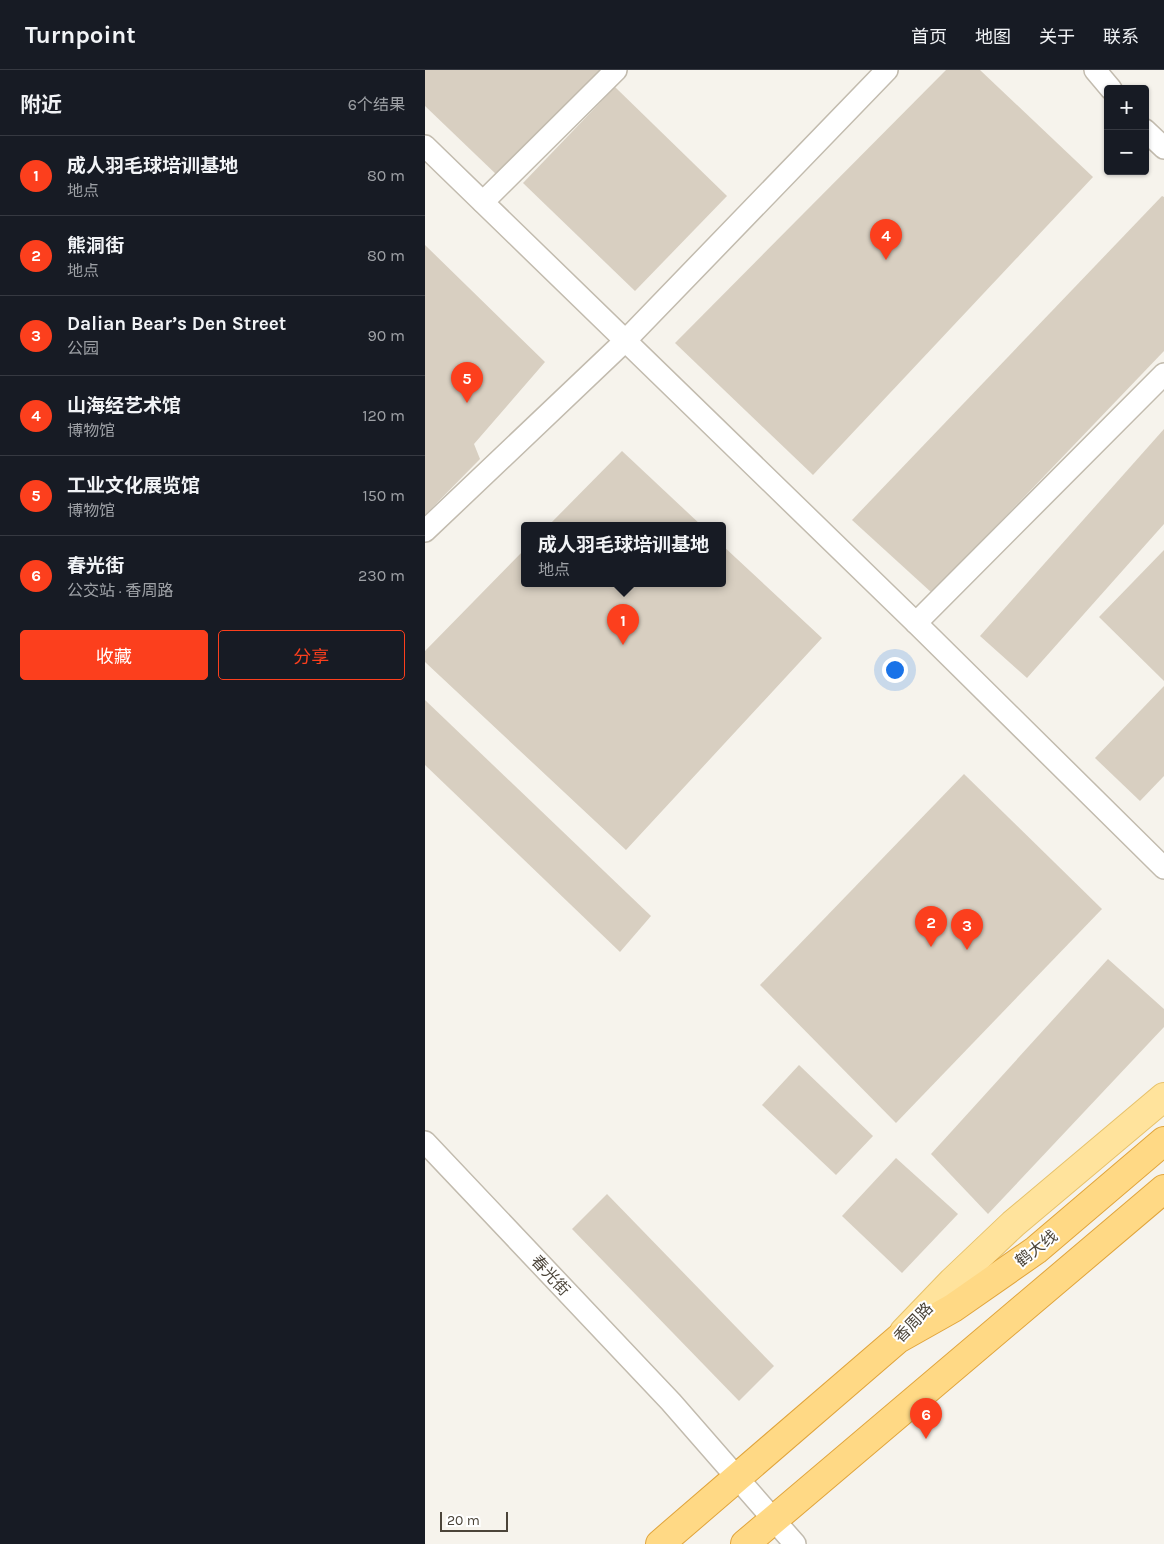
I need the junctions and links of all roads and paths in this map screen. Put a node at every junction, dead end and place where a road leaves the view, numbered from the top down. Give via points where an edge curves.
1 (616, 70) edge
2 (887, 70) edge
3 (1095, 70) edge
4 (1108, 85) edge
5 (1149, 134) edge
6 (425, 146) edge
7 (1164, 148) edge
8 (483, 202) junction
9 (625, 341) junction
10 (1164, 374) edge
11 (425, 532) edge
12 (916, 623) junction
13 (1164, 868) edge
14 (1164, 1097) edge
15 (1164, 1141) edge
16 (425, 1142) edge
17 (1164, 1188) edge
18 (898, 1339) junction
19 (737, 1477) junction
20 (774, 1520) junction
21 (660, 1544) edge
22 (745, 1544) edge
23 (795, 1544) edge

1 - 8 street
2 - 9 street
3 - 4 street
5 - 7 street
6 - 8 street
8 - 9 street
9 - 11 street
9 - 12 street
10 - 12 street
12 - 13 street
14 - 18 main road, 香周路 via 1013,1224
15 - 18 highway, 鹤大线 via 1036,1250 953,1308
16 - 19 street, 春光街 via 671,1402
17 - 20 highway
18 - 19 highway, 香周路
19 - 20 street, 春光街
19 - 21 highway, 香周路
20 - 22 highway
20 - 23 street, 春光街

